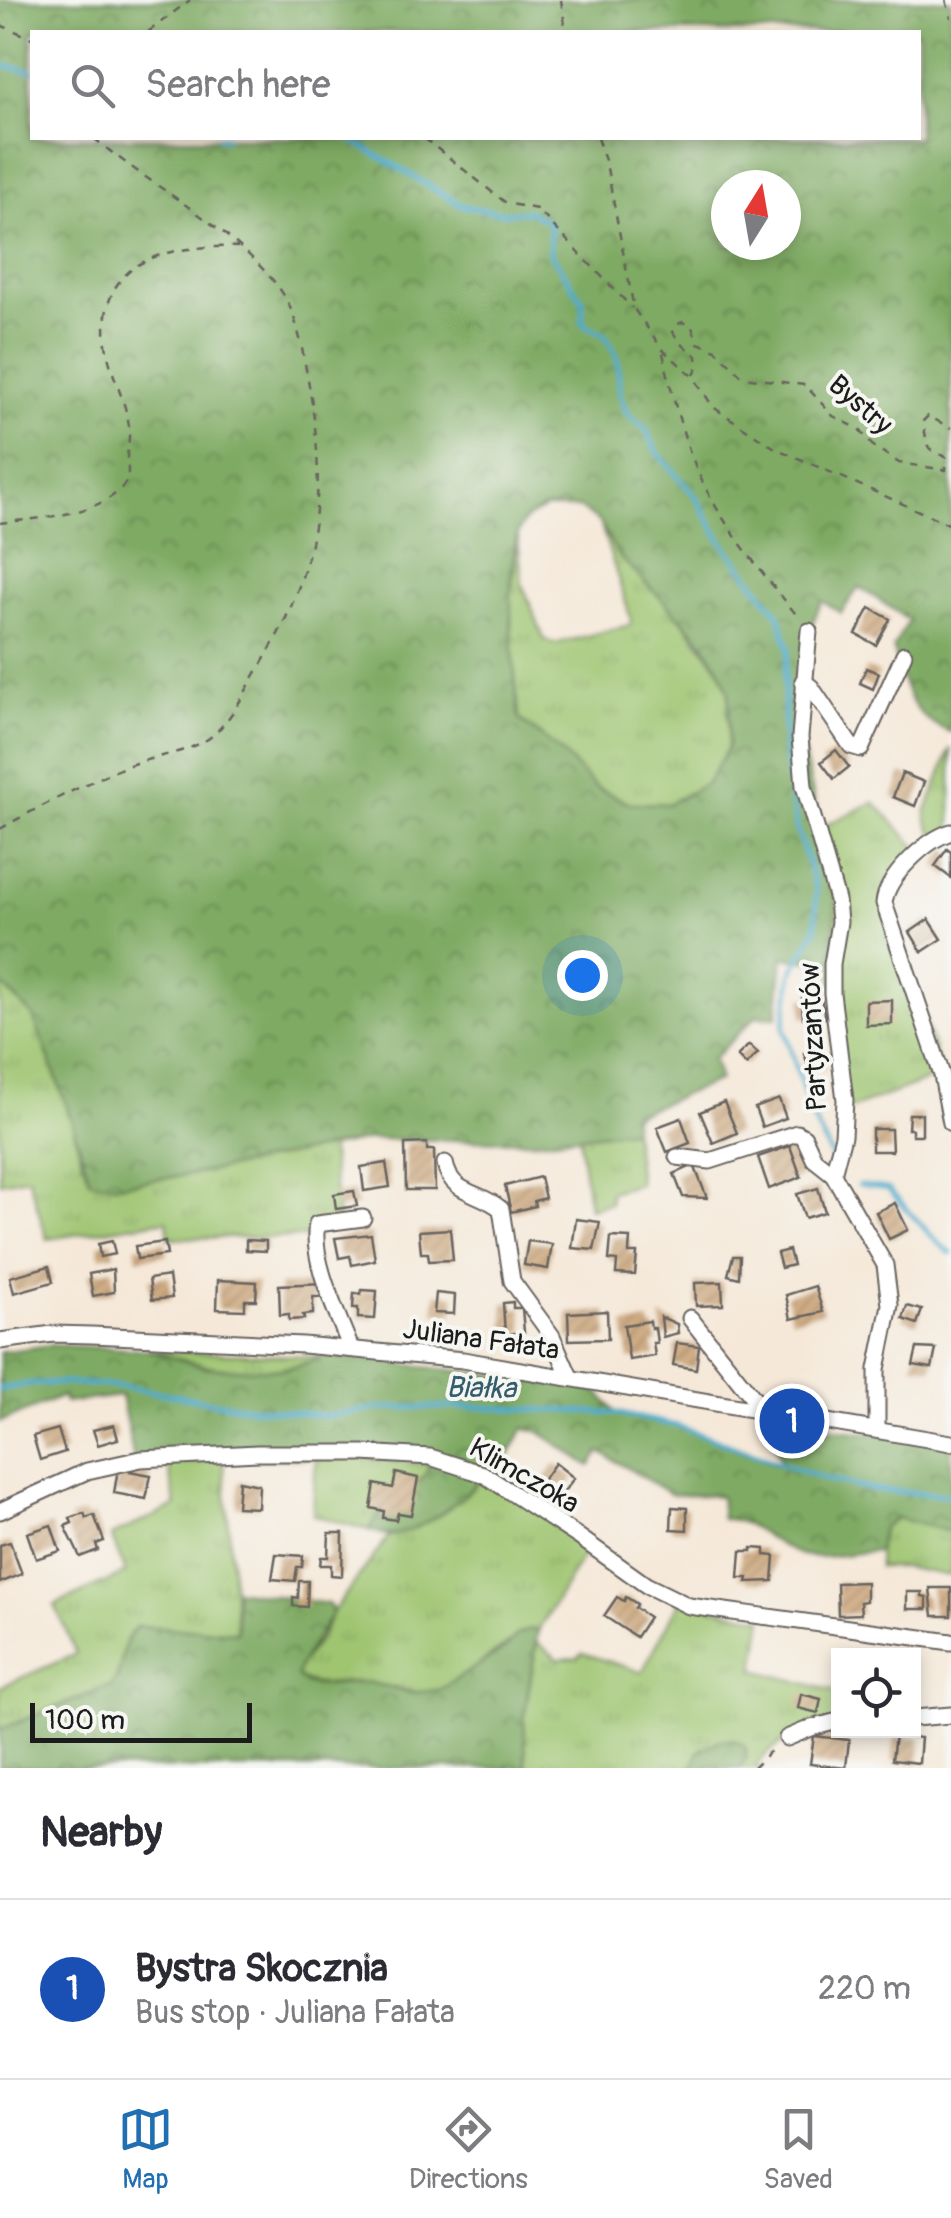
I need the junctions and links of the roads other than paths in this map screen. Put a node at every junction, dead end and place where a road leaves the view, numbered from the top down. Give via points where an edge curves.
1 (809, 630) road end
2 (904, 654) dead end
3 (802, 681) junction
4 (951, 832) edge
5 (951, 1123) edge
6 (677, 1157) dead end
7 (445, 1163) dead end
8 (833, 1174) junction
9 (363, 1218) dead end
10 (690, 1318) dead end
11 (0, 1341) edge
12 (351, 1349) junction
13 (570, 1377) junction
14 (762, 1409) junction
15 (877, 1430) junction
16 (951, 1443) edge
17 (0, 1511) edge
18 (951, 1642) edge
19 (951, 1715) edge
20 (921, 1717) edge
21 (831, 1723) edge
22 (787, 1738) road end

1 - 3 street, Partyzantów
2 - 3 street via 861,749 851,746
3 - 8 street, Partyzantów via 804,786 837,900 832,993 845,1100
4 - 5 street via 920,850 891,881 884,903 942,1076
6 - 8 street via 710,1161 797,1132
7 - 13 street via 454,1185 501,1210 512,1281 552,1336
8 - 15 street via 886,1265 890,1286 877,1369
9 - 12 street via 316,1224 314,1238
10 - 14 street
11 - 12 street, Juliana Fałata via 52,1334
12 - 13 street, Juliana Fałata
13 - 14 street, Juliana Fałata
14 - 15 street, Juliana Fałata
15 - 16 street, Juliana Fałata
17 - 18 street, Klimczoka via 87,1470 142,1458 430,1457 483,1474 646,1585 690,1606
19 - 20 street
21 - 22 street

